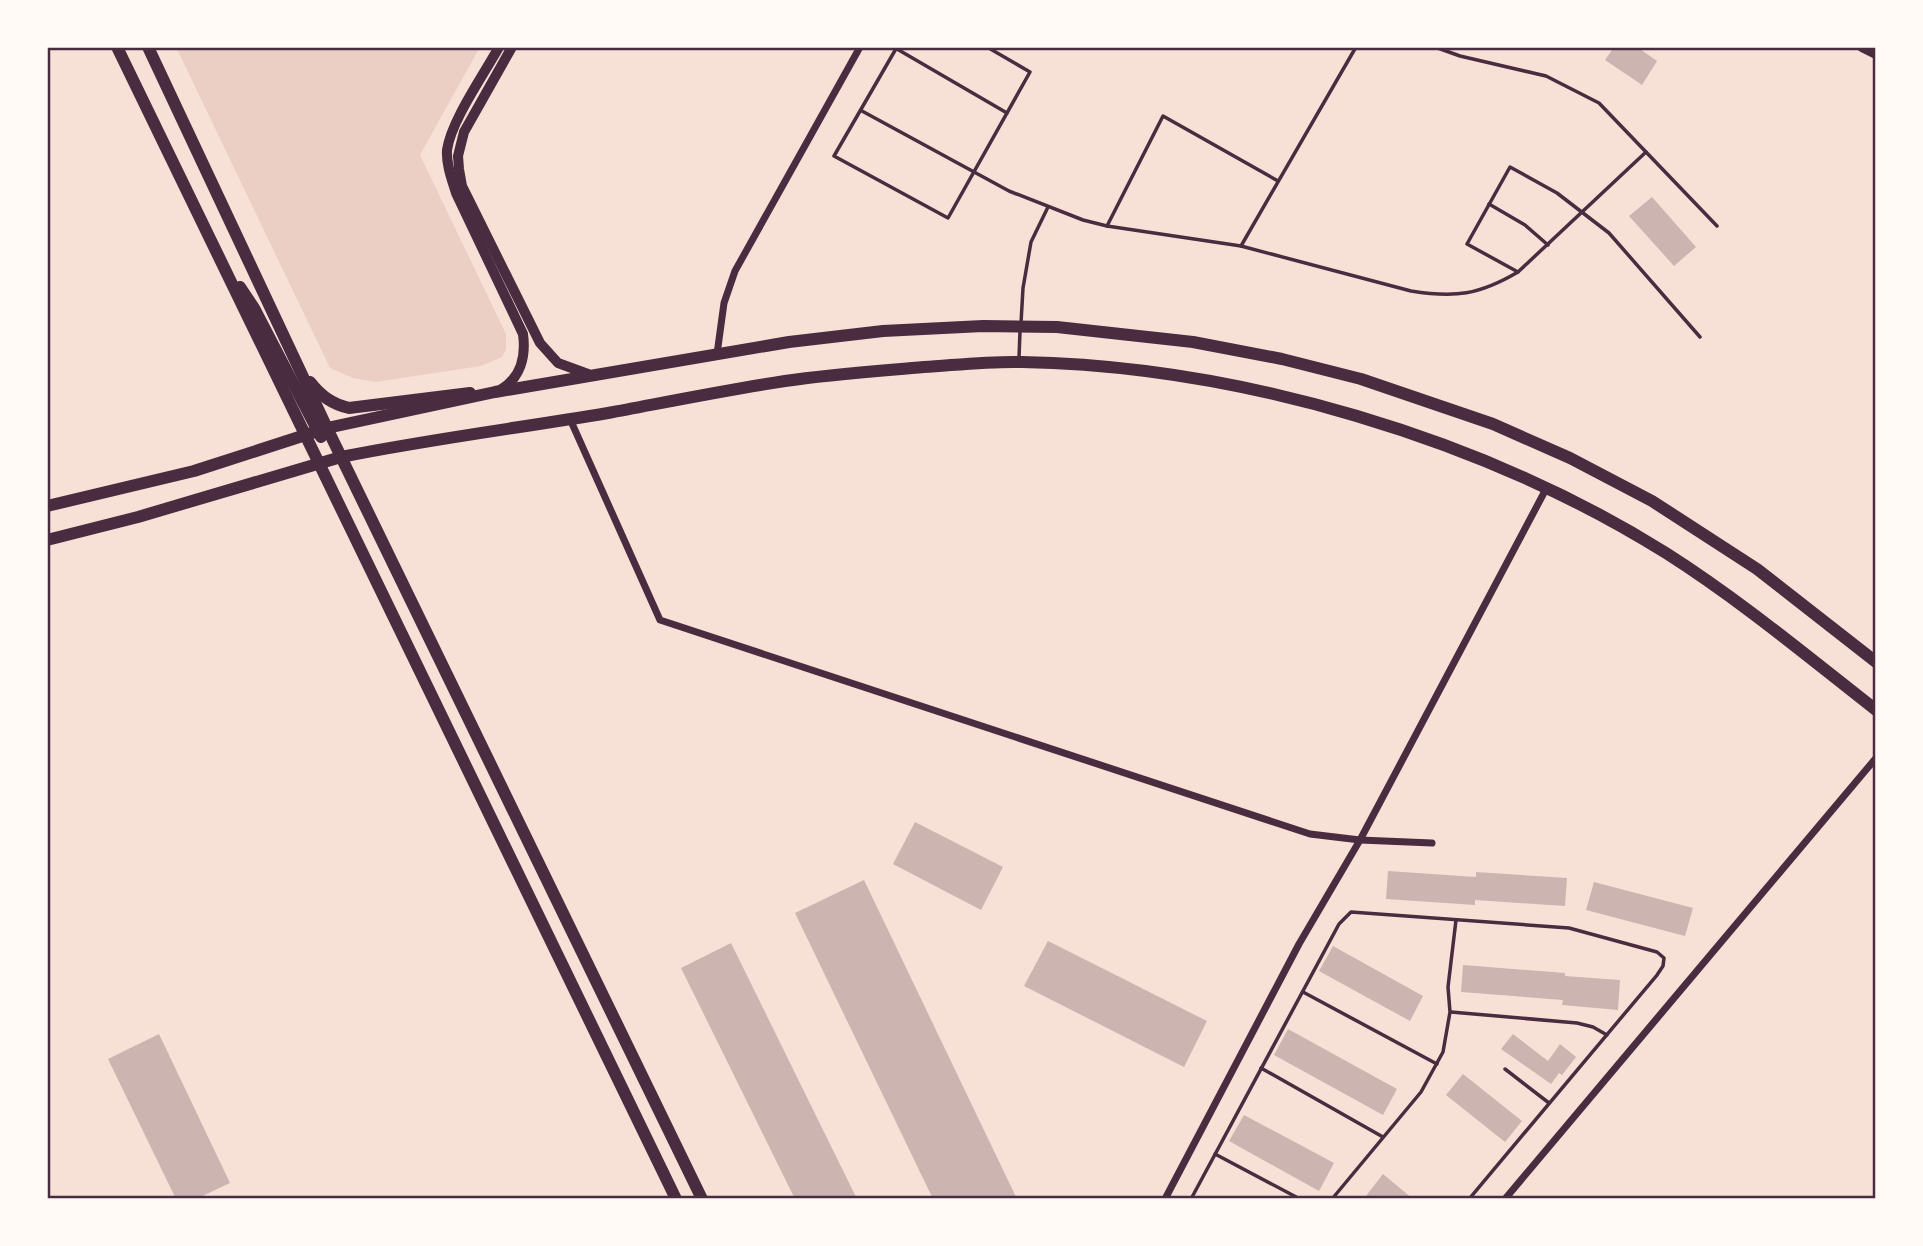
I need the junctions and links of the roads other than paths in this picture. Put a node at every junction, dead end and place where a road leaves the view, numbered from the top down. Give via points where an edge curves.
1 (117, 47) edge
2 (148, 47) edge
3 (499, 47) edge
4 (512, 47) edge
5 (860, 47) edge
6 (987, 47) edge
7 (1356, 47) edge
8 (1435, 47) edge
9 (1862, 47) edge
10 (897, 48) edge
11 (1876, 54) edge
12 (862, 111) junction
13 (1007, 113) junction
14 (1646, 152) junction
15 (974, 171) junction
16 (1278, 181) junction
17 (1489, 204) junction
18 (1048, 207) junction
19 (1583, 213) junction
20 (1107, 226) junction
21 (1717, 226) dead end
22 (1548, 244) junction
23 (1241, 246) junction
24 (1518, 272) junction
25 (1021, 325) junction
26 (1700, 337) dead end
27 (717, 354) junction
28 (1018, 362) junction
29 (301, 373) junction
30 (592, 375) junction
31 (495, 392) junction
32 (570, 419) junction
33 (316, 431) junction
34 (339, 452) junction
35 (320, 463) junction
36 (1546, 489) junction
37 (47, 506) edge
38 (47, 540) edge
39 (1876, 662) edge
40 (1876, 710) edge
41 (1876, 758) edge
42 (1360, 840) junction
43 (1432, 843) dead end
44 (1456, 920) junction
45 (1303, 992) junction
46 (1450, 1012) junction
47 (1607, 1035) junction
48 (1437, 1064) junction
49 (1261, 1068) junction
50 (1505, 1069) dead end
51 (1549, 1103) junction
52 (1383, 1137) junction
53 (1215, 1154) junction
54 (676, 1199) edge
55 (702, 1199) edge
56 (1165, 1199) edge
57 (1191, 1199) edge
58 (1300, 1199) edge
59 (1332, 1199) edge
60 (1469, 1199) edge
61 (1505, 1199) edge

1 - 33 main road via 223,266 254,308
2 - 29 main road
3 - 31 street via 455,126 447,150 456,193 523,334 525,348 519,370
4 - 30 street via 464,132 458,156 462,186 540,343 558,363
5 - 27 street via 735,271 724,303
6 - 13 lane via 1030,72
7 - 16 lane
8 - 14 lane via 1546,76 1599,103
9 - 11 street
10 - 12 lane
10 - 13 lane
12 - 15 lane
12 - 15 lane via 834,156 948,218
13 - 15 lane
14 - 19 lane
14 - 21 lane
15 - 18 lane
16 - 20 lane via 1163,116
16 - 23 lane
17 - 19 lane via 1510,167
17 - 22 lane
17 - 24 lane via 1467,244
18 - 20 lane
18 - 25 lane via 1031,242
19 - 22 lane
19 - 26 lane via 1609,233
20 - 23 lane
22 - 24 lane
23 - 24 lane via 1438,295 1493,287
25 - 27 main road via 883,331
25 - 28 lane
25 - 39 main road via 1193,342 1282,359 1361,379 1493,424 1652,501 1757,569
27 - 30 main road
28 - 32 main road via 788,381
28 - 36 main road via 1169,376 1290,399 1414,435
29 - 31 main road via 326,398 349,408
29 - 33 main road
30 - 31 main road
31 - 33 main road
32 - 34 main road
32 - 42 street via 660,620 1310,834
33 - 34 main road
33 - 35 main road
33 - 37 main road via 194,471
34 - 35 main road
34 - 55 main road
35 - 38 main road
35 - 54 main road
36 - 40 main road via 1691,570
36 - 42 street
41 - 61 street
42 - 43 street
42 - 56 street via 1298,944
44 - 45 lane via 1351,912 1339,924
44 - 46 lane via 1448,988
44 - 47 lane via 1569,928 1657,952 1664,958 1663,966
45 - 48 lane
45 - 49 lane
46 - 47 lane via 1577,1023
46 - 48 lane
47 - 51 lane
48 - 52 lane via 1421,1092
49 - 52 lane
49 - 53 lane
50 - 51 lane
51 - 60 lane
52 - 59 lane
53 - 57 lane
53 - 58 lane

